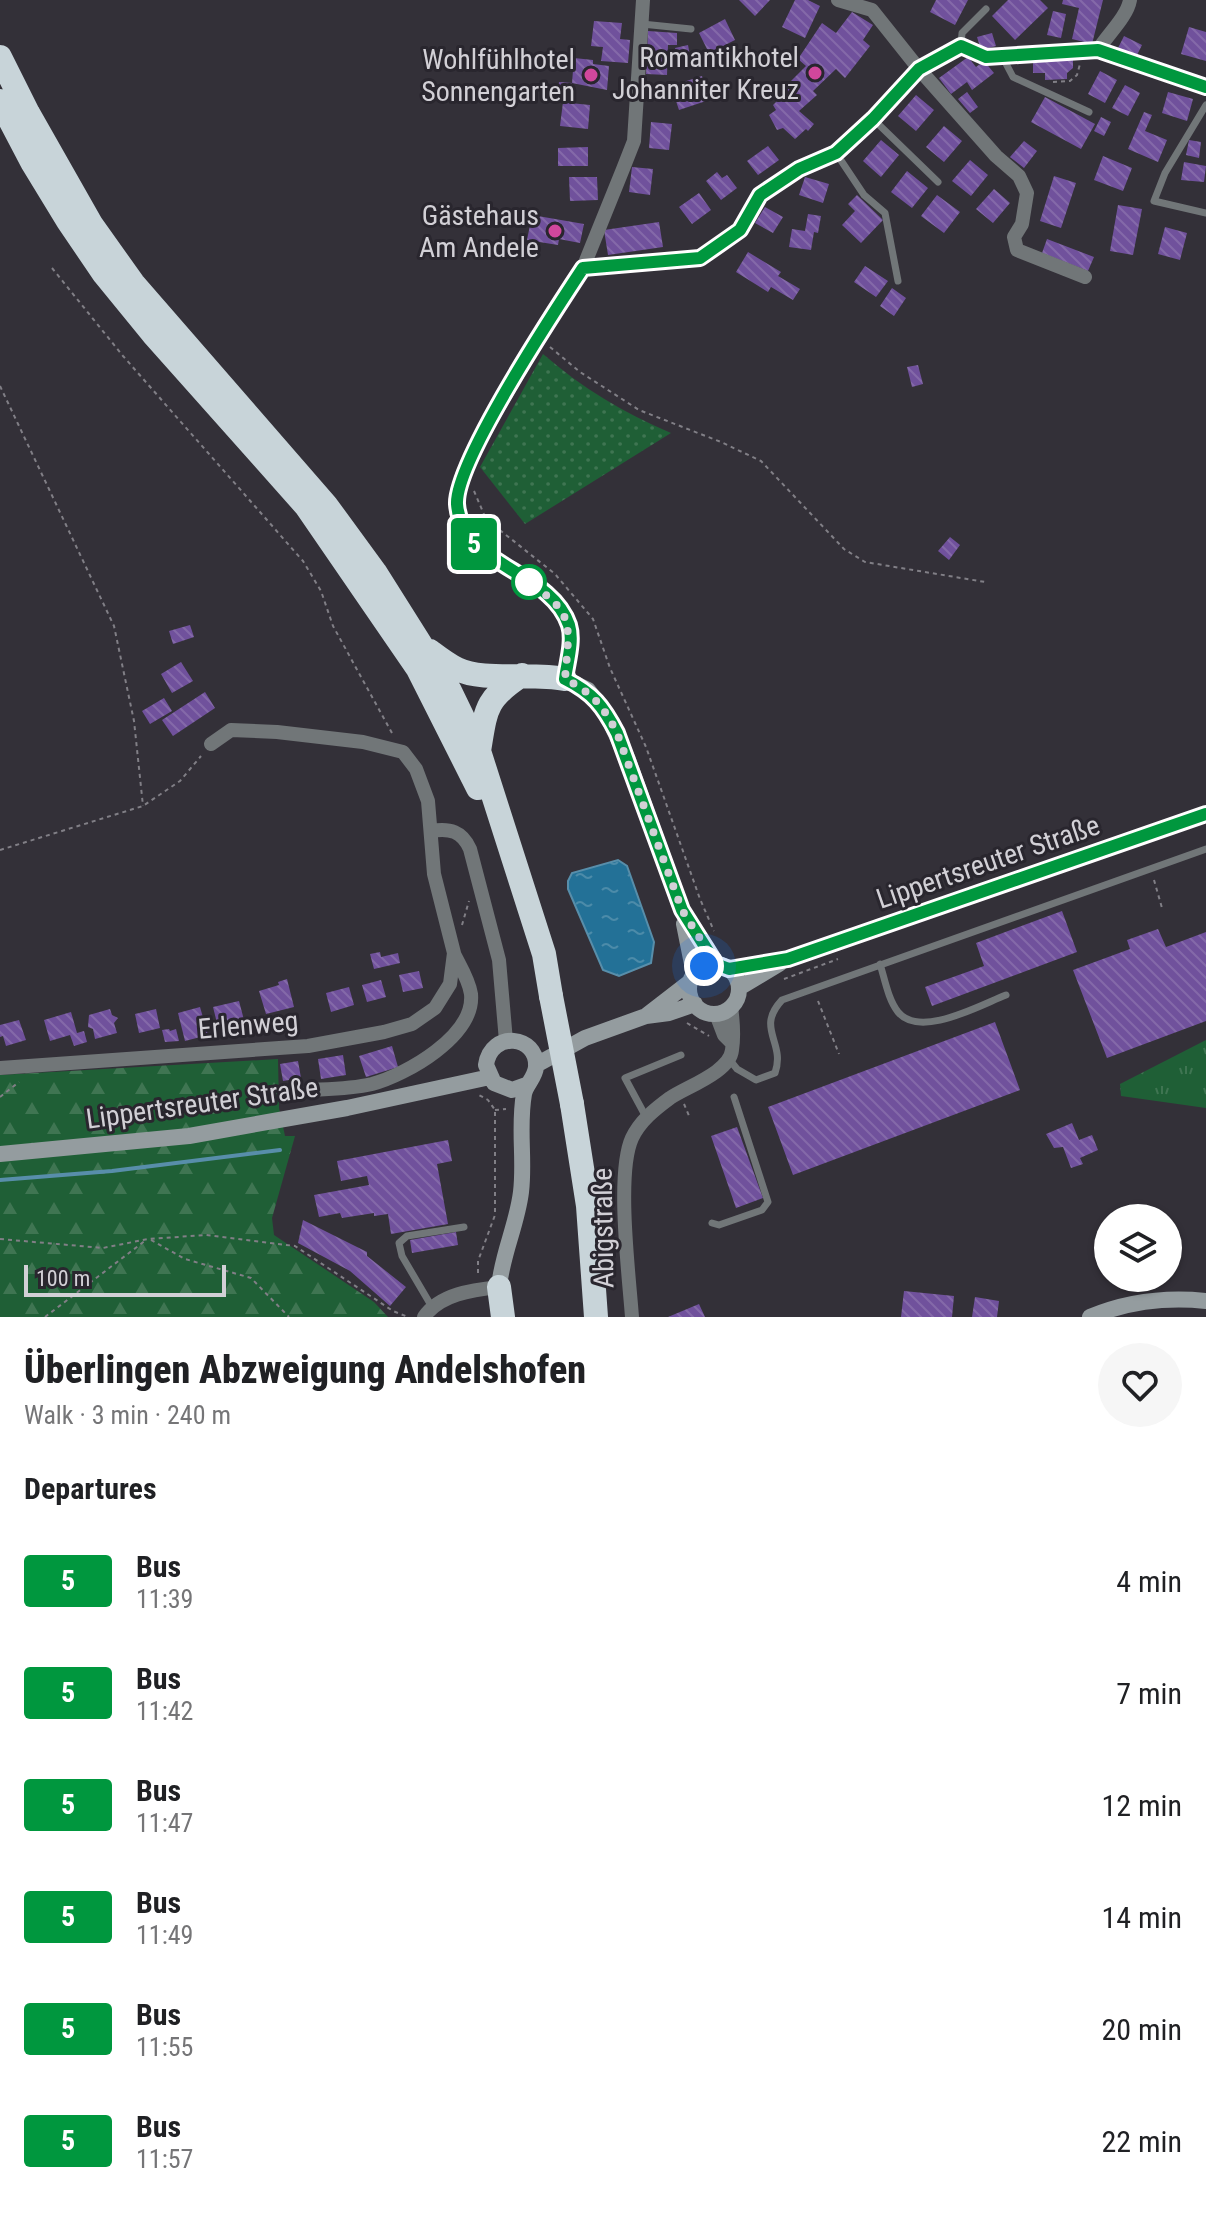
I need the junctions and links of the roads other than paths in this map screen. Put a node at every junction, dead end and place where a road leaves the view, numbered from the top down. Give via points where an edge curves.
1 (643, 0) edge
2 (838, 0) edge
3 (1130, 0) edge
4 (986, 9) dead end
5 (642, 24) junction
6 (691, 29) dead end
7 (961, 46) junction
8 (1098, 50) junction
9 (1002, 56) junction
10 (0, 57) edge
11 (919, 69) junction
12 (1206, 87) edge
13 (0, 101) edge
14 (1206, 105) edge
15 (1089, 112) dead end
16 (873, 119) junction
17 (836, 153) junction
18 (938, 182) dead end
19 (1206, 213) edge
20 (583, 268) junction
21 (1085, 277) dead end
22 (898, 281) dead end
23 (424, 647) junction
24 (522, 675) junction
25 (565, 679) junction
26 (211, 744) road end
27 (479, 751) junction
28 (1206, 814) edge
29 (431, 831) junction
30 (506, 839) junction
31 (1206, 849) edge
32 (682, 910) junction
33 (454, 953) junction
34 (788, 959) junction
35 (880, 964) junction
36 (723, 967) junction
37 (692, 978) junction
38 (739, 988) junction
39 (1006, 995) dead end
40 (695, 1004) junction
41 (723, 1010) junction
42 (646, 1016) junction
43 (585, 1038) junction
44 (506, 1041) junction
45 (528, 1047) junction
46 (681, 1055) dead end
47 (729, 1059) junction
48 (536, 1065) junction
49 (0, 1068) edge
50 (488, 1071) junction
51 (526, 1085) junction
52 (505, 1089) junction
53 (310, 1090) dead end
54 (734, 1097) dead end
55 (646, 1117) junction
56 (520, 1127) junction
57 (0, 1154) edge
58 (712, 1223) dead end
59 (464, 1227) dead end
60 (489, 1288) junction
61 (1206, 1301) edge
62 (428, 1312) edge
63 (595, 1314) edge
64 (503, 1317) edge
65 (632, 1317) edge
66 (1090, 1317) edge

1 - 5 street
2 - 11 street via 872,10
3 - 8 street via 1128,12
4 - 7 lane via 962,33
5 - 6 lane
5 - 20 street via 634,141
7 - 9 street via 986,57
7 - 11 street
8 - 9 street
8 - 12 street
9 - 15 lane via 1013,77
10 - 23 highway via 59,170 133,283 326,505
11 - 16 street
11 - 21 street via 1019,176 1027,193 1014,237 1017,250
13 - 30 highway via 32,162 104,274 306,506 353,572 418,669
14 - 19 lane via 1154,201
16 - 17 street
16 - 18 lane
17 - 20 street via 760,195 740,230 700,258
17 - 22 lane via 864,195 885,213
20 - 25 street via 462,475 457,501 461,525 473,544 558,606 569,626
23 - 24 highway via 458,670
23 - 27 highway
24 - 25 highway
24 - 27 highway via 499,690 487,709
25 - 32 main road via 588,690 617,733
26 - 29 street, Erlenweg via 231,730 363,742 403,752 428,801
27 - 30 highway
28 - 34 main road, Lippertsreuter Straße
29 - 33 street, Erlenweg via 434,874
29 - 44 street via 455,831 465,837 499,960
30 - 63 highway, bridge via 544,954 588,1206
31 - 35 lane
32 - 36 main road
32 - 37 main road
33 - 49 street, Erlenweg via 450,984 435,1008 412,1024 384,1032 262,1051
33 - 53 street, Erlenweg via 471,994 468,1015 446,1043 376,1083
34 - 36 main road, Lippertsreuter Straße
34 - 38 main road, Lippertsreuter Straße
35 - 39 lane via 898,1011 908,1021 946,1019
35 - 47 lane via 782,1000 772,1011 769,1027 779,1055 775,1073 756,1080
36 - 37 main road via 704,966
36 - 38 main road
37 - 40 main road
37 - 42 main road
38 - 41 main road via 735,1002
40 - 41 main road via 708,1013
40 - 42 main road
41 - 47 street via 724,1035 733,1049
42 - 43 main road
43 - 45 main road
43 - 48 main road
44 - 45 main road
44 - 50 main road via 494,1047
45 - 48 main road
46 - 55 lane via 625,1078
47 - 55 street, Abigstraße
48 - 51 main road
50 - 52 main road
50 - 57 main road, Lippertsreuter Straße via 347,1108 189,1136
51 - 52 main road
51 - 56 main road
52 - 56 main road
54 - 58 lane via 768,1202 762,1210
55 - 65 street, Abigstraße via 626,1160
56 - 60 main road via 520,1198
59 - 62 lane via 407,1236 399,1243
60 - 62 street via 451,1297
60 - 64 highway
61 - 66 main road via 1140,1303

